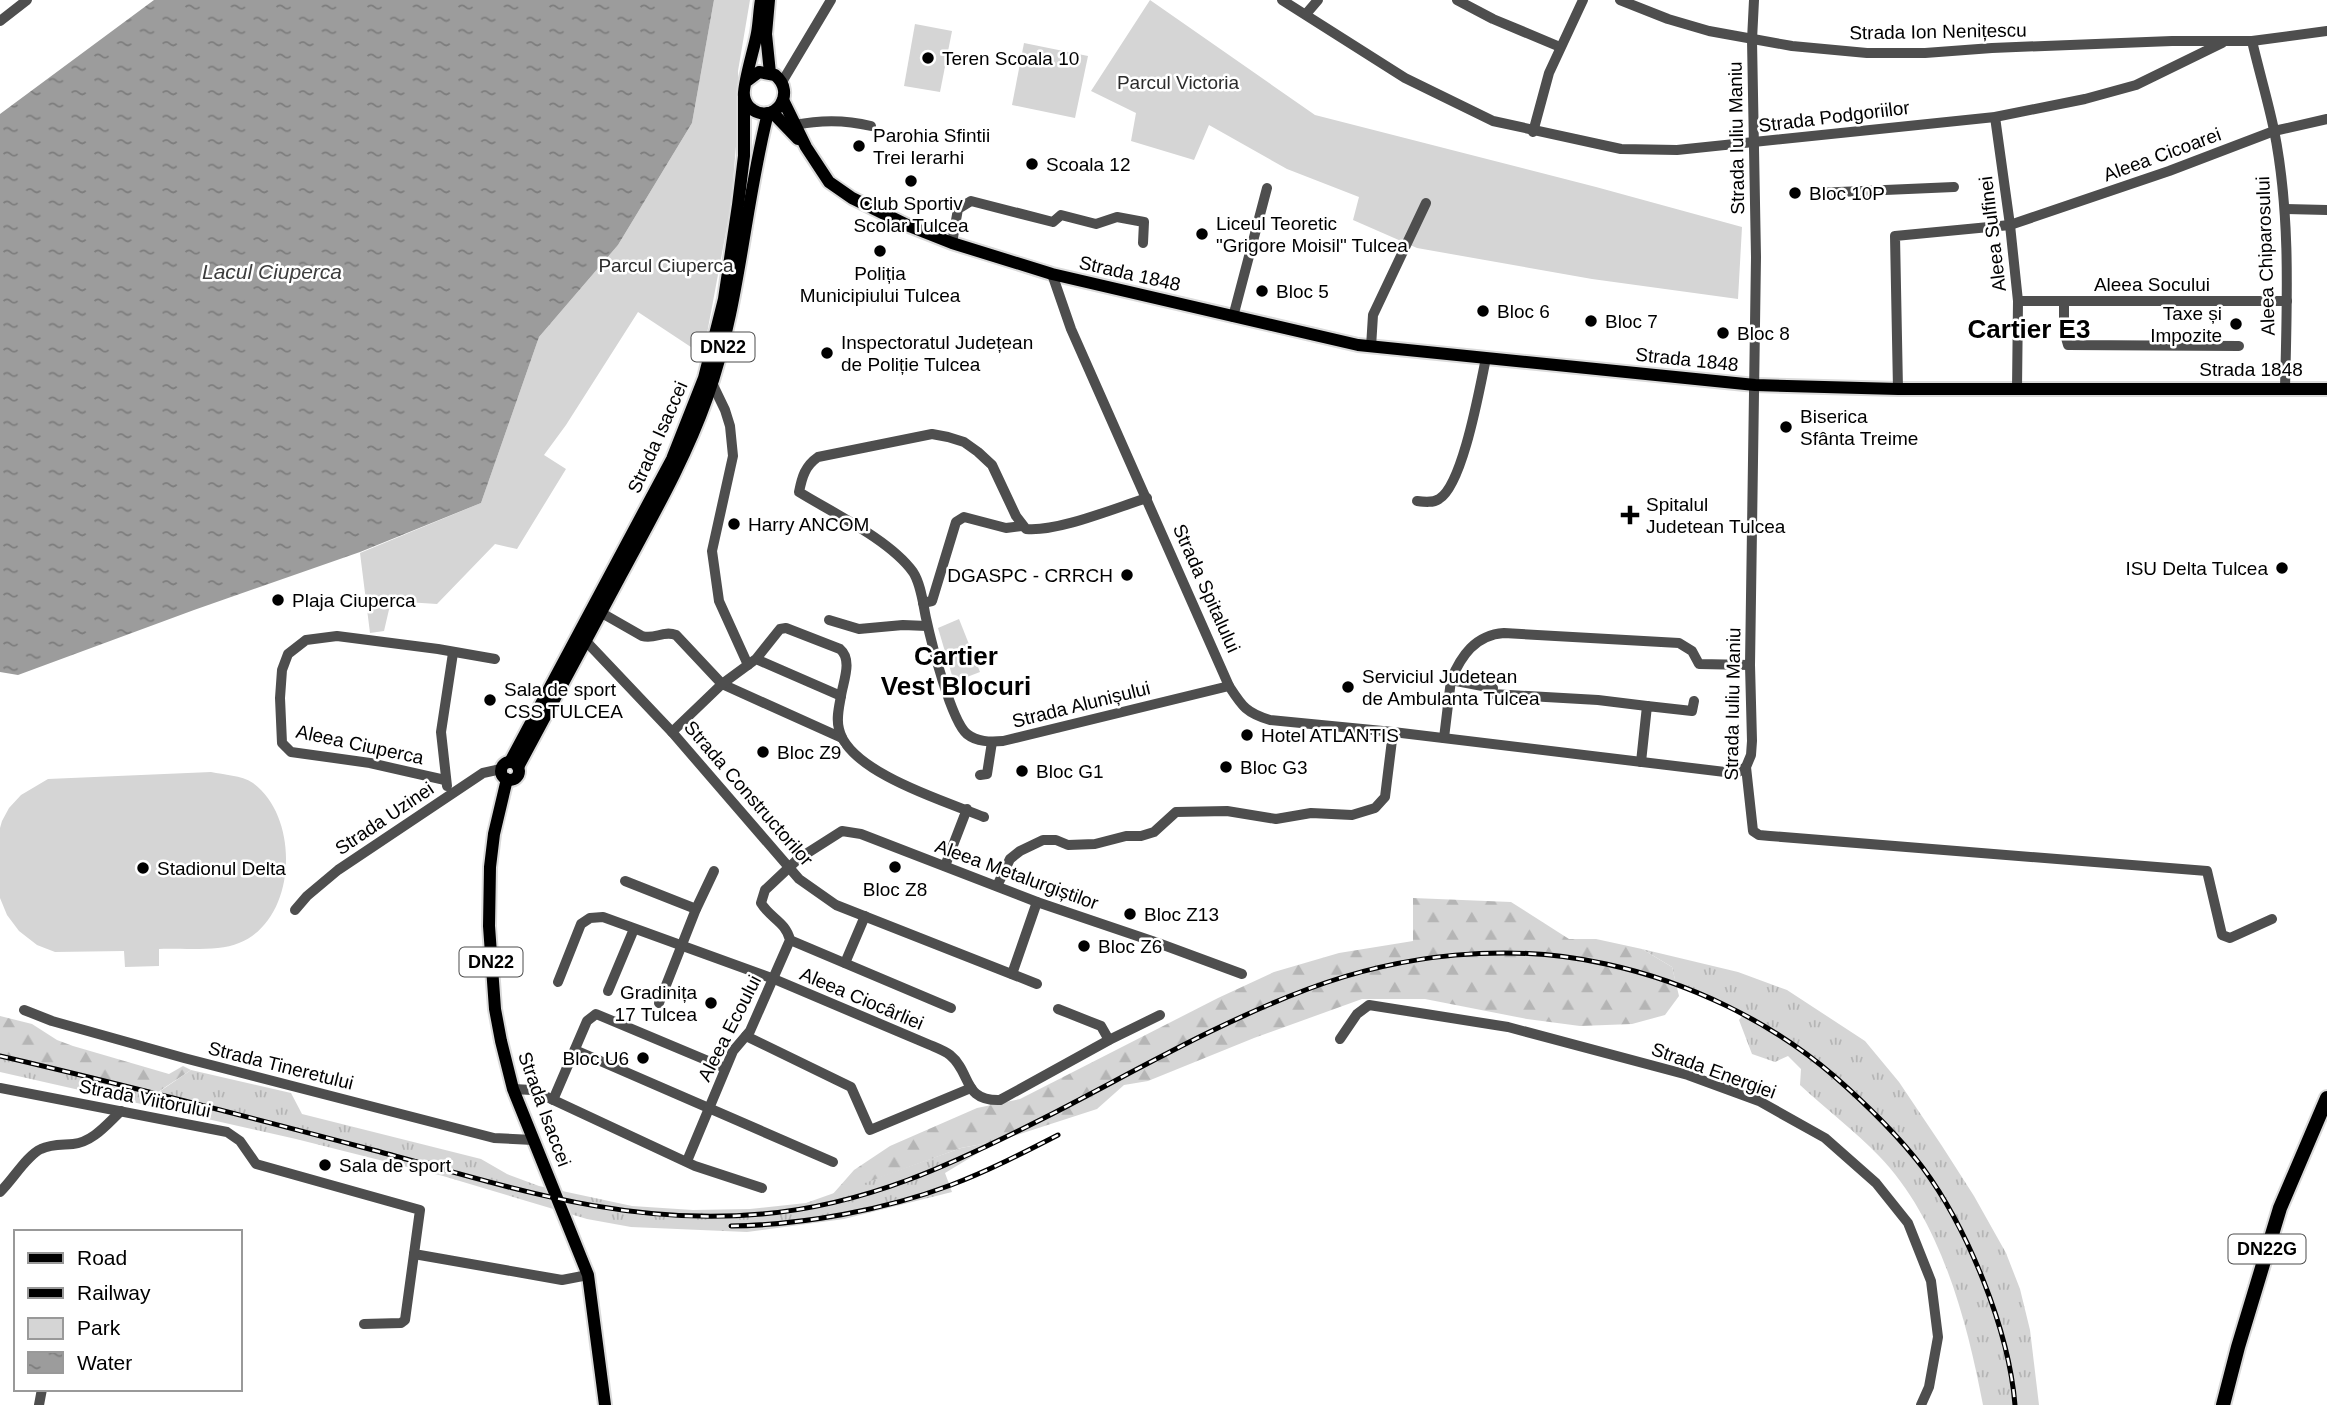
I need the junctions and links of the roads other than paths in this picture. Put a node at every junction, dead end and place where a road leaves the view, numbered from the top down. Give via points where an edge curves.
1 (27, 0) edge
2 (761, 0) edge
3 (769, 0) edge
4 (831, 0) edge
5 (1282, 0) edge
6 (1318, 0) edge
7 (1457, 0) edge
8 (1583, 0) edge
9 (1620, 0) edge
10 (1754, 0) edge
11 (1306, 14) junction
12 (0, 21) edge
13 (2327, 31) edge
14 (1752, 40) junction
15 (2252, 41) junction
16 (2222, 43) junction
17 (1560, 47) junction
18 (770, 73) junction
19 (747, 81) junction
20 (782, 82) junction
21 (744, 96) junction
22 (783, 100) junction
23 (770, 112) junction
24 (1995, 117) junction
25 (2327, 119) edge
26 (795, 125) junction
27 (872, 126) dead end
28 (2274, 131) junction
29 (1533, 132) junction
30 (1753, 143) junction
31 (806, 147) junction
32 (1954, 187) dead end
33 (1267, 188) dead end
34 (1816, 193) dead end
35 (1426, 203) dead end
36 (2284, 209) junction
37 (2327, 209) edge
38 (2010, 225) junction
39 (951, 243) junction
40 (1143, 243) dead end
41 (1052, 274) junction
42 (2018, 301) junction
43 (2064, 301) junction
44 (2287, 302) junction
45 (1233, 317) junction
46 (2239, 346) dead end
47 (1371, 347) junction
48 (1486, 358) junction
49 (712, 383) junction
50 (1755, 385) junction
51 (1898, 388) junction
52 (2285, 388) junction
53 (2017, 389) junction
54 (2327, 389) edge
55 (1147, 498) junction
56 (1417, 502) dead end
57 (1022, 526) junction
58 (923, 603) junction
59 (600, 612) junction
60 (828, 620) dead end
61 (928, 626) junction
62 (582, 636) junction
63 (453, 653) junction
64 (495, 659) dead end
65 (752, 662) junction
66 (1750, 665) junction
67 (1451, 680) junction
68 (722, 684) junction
69 (1229, 686) junction
70 (841, 696) junction
71 (1694, 701) dead end
72 (1647, 706) junction
73 (672, 732) junction
74 (1393, 732) junction
75 (842, 738) junction
76 (1444, 738) junction
77 (992, 742) junction
78 (1641, 762) junction
79 (1746, 767) junction
80 (509, 769) junction
81 (980, 775) dead end
82 (445, 780) junction
83 (449, 796) junction
84 (967, 809) junction
85 (984, 817) dead end
86 (945, 866) junction
87 (788, 867) junction
88 (714, 871) dead end
89 (625, 881) dead end
90 (997, 886) junction
91 (1037, 902) junction
92 (696, 909) junction
93 (295, 910) dead end
94 (864, 916) junction
95 (2272, 919) dead end
96 (634, 929) junction
97 (790, 940) junction
98 (682, 947) junction
99 (845, 963) junction
100 (1012, 974) junction
101 (1242, 974) dead end
102 (774, 979) junction
103 (558, 982) dead end
104 (1037, 984) dead end
105 (608, 991) dead end
106 (659, 1003) dead end
107 (951, 1008) dead end
108 (1058, 1009) dead end
109 (24, 1010) dead end
110 (1160, 1015) dead end
111 (746, 1036) junction
112 (1340, 1039) dead end
113 (1109, 1040) junction
114 (575, 1051) junction
115 (725, 1068) junction
116 (0, 1088) edge
117 (971, 1088) junction
118 (513, 1089) junction
119 (2327, 1098) edge
120 (553, 1100) junction
121 (708, 1109) junction
122 (121, 1111) junction
123 (533, 1140) junction
124 (687, 1161) junction
125 (833, 1162) dead end
126 (762, 1188) dead end
127 (0, 1192) edge
128 (414, 1254) junction
129 (588, 1275) junction
130 (364, 1324) dead end
131 (605, 1405) edge
132 (1921, 1405) edge
133 (2223, 1405) edge

1 - 12 street
2 - 19 main road, Strada Isaccei / DN22
3 - 18 main road
4 - 20 street
5 - 11 street, Strada Podgoriilor
6 - 11 street
7 - 17 street
8 - 17 street
9 - 14 street, Strada Ion Nenițescu via 1668,19
10 - 14 street, Strada Iuliu Maniu
11 - 29 street, Strada Podgoriilor via 1405,78 1493,121
13 - 15 street, Strada Podgoriilor
14 - 16 street, Strada Ion Nenițescu via 1867,53
14 - 30 street, Strada Iuliu Maniu
15 - 16 street, Strada Podgoriilor
15 - 28 street, Aleea Chiparosului
16 - 24 street, Strada Podgoriilor via 2136,85
17 - 29 street via 1543,88
18 - 19 main road via 760,72
18 - 20 main road
19 - 21 main road, Strada Isaccei / DN22
20 - 22 main road
21 - 23 main road via 755,111
21 - 62 main road, Strada Isaccei / DN22 via 738,205 724,299 704,379 672,459
22 - 23 main road, Strada Isaccei / DN22
22 - 26 main road
23 - 31 main road
23 - 49 main road, Strada Isaccei / DN22 via 758,151 734,302
24 - 30 street, Strada Podgoriilor
24 - 38 street, Aleea Sulfinei
25 - 28 street, Aleea Cicoarei
26 - 27 street
26 - 31 main road
28 - 36 street, Aleea Chiparosului
28 - 38 street, Aleea Cicoarei
29 - 30 street, Strada Podgoriilor via 1621,149 1677,150
30 - 50 street, Strada Iuliu Maniu
31 - 39 main road via 838,190
32 - 34 street
33 - 45 street
35 - 47 street via 1373,315
36 - 37 street
36 - 44 street, Aleea Chiparosului
38 - 42 street, Aleea Sulfinei
38 - 51 street, Aleea Cicoarei via 1895,236
39 - 40 street via 958,209 971,201 1053,222 1061,215 1096,224 1117,217 1144,222
39 - 41 main road
41 - 45 main road, Strada 1848
41 - 55 street, Strada Spitalului via 1071,329
42 - 43 street, Aleea Socului
42 - 53 street, Aleea Sulfinei
43 - 44 street, Aleea Socului
43 - 46 street via 2068,345
44 - 52 street, Aleea Chiparosului
45 - 47 main road, Strada 1848
47 - 48 main road, Strada 1848
48 - 50 main road, Strada 1848
48 - 56 street via 1468,436 1450,486 1440,499
49 - 59 main road, Strada Isaccei / DN22 via 680,462
49 - 65 street via 732,434 733,456 712,551 719,601
50 - 51 main road, Strada 1848
50 - 66 street, Strada Iuliu Maniu
51 - 53 main road, Strada 1848
52 - 53 main road, Strada 1848
52 - 54 main road, Strada 1848
55 - 57 street via 1072,522 1030,530
55 - 69 street, Strada Spitalului
57 - 58 street via 1006,528 964,517 956,522 932,601
57 - 58 street, Strada Alunișului via 992,465 964,442 948,437 932,435 818,457 809,463 799,492 899,558 916,576
58 - 61 street, Strada Alunișului
59 - 62 main road, Strada Isaccei / DN22
59 - 68 street via 642,636 676,635
60 - 61 street via 859,629
61 - 77 street, Strada Alunișului via 959,726 972,738
62 - 73 street, Strada Constructorilor
62 - 80 main road, Strada Isaccei / DN22
63 - 64 street
63 - 82 street, Aleea Ciuperca via 442,720
63 - 82 street, Aleea Ciuperca via 337,636 306,640 288,653 280,698 282,743 291,752
65 - 68 street
65 - 70 street
65 - 70 street via 777,632 786,628 846,655
66 - 67 street via 1699,664 1692,651 1679,643 1504,633 1479,640 1458,661
66 - 79 street, Strada Iuliu Maniu via 1752,747
67 - 72 street via 1493,688 1492,694
67 - 76 street
68 - 73 street
68 - 75 street
69 - 74 street, Strada Spitalului via 1255,716
69 - 77 street, Strada Alunișului
70 - 75 street via 838,728
71 - 72 street via 1692,711
72 - 78 street
73 - 87 street, Strada Constructorilor
74 - 76 street, Strada Spitalului
74 - 90 street via 1385,797 1368,811 1276,819 1227,811 1176,812 1149,834 1095,844 1043,840 1010,859
75 - 84 street via 870,767
76 - 78 street, Strada Spitalului
77 - 81 street via 987,774
78 - 79 street, Strada Spitalului via 1725,772
79 - 95 street, Strada Iuliu Maniu via 1753,831 1759,835 2207,871 2222,934 2230,938
80 - 83 street, Strada Uzinei via 483,773
80 - 118 main road, Strada Isaccei / DN22 via 494,834 489,926 495,1009
82 - 83 street, Aleea Ciuperca
83 - 93 street, Strada Uzinei via 338,870
84 - 85 street
84 - 86 street
86 - 87 street, Aleea Metalurgiștilor via 842,831
86 - 90 street, Aleea Metalurgiștilor
87 - 94 street, Strada Constructorilor via 836,905
87 - 97 street via 765,890 761,903 784,925
88 - 92 street
89 - 92 street
90 - 91 street, Aleea Metalurgiștilor
91 - 100 street
91 - 101 street, Aleea Metalurgiștilor
92 - 98 street
94 - 99 street
94 - 100 street, Strada Constructorilor
96 - 98 street, Aleea Ciocârliei
96 - 103 street, Aleea Ciocârliei via 603,917 586,920
96 - 105 street
97 - 99 street
97 - 102 street, Aleea Ecoului
98 - 102 street, Aleea Ciocârliei
98 - 106 street
99 - 107 street
100 - 104 street, Strada Constructorilor
102 - 111 street, Aleea Ecoului
102 - 117 street, Aleea Ciocârliei via 950,1055
108 - 113 street via 1101,1026
109 - 123 street, Strada Tineretului via 184,1058 494,1138
110 - 113 street
111 - 115 street, Aleea Ecoului
111 - 117 street via 851,1087 870,1130
112 - 132 street, Strada Energiei via 1369,1005 1508,1027 1688,1075 1759,1101 1825,1138 1876,1183 1908,1223 1931,1282 1938,1337
113 - 117 street via 1000,1100 983,1099
114 - 115 street via 587,1021 601,1014
114 - 120 street
114 - 121 street
115 - 121 street, Aleea Ecoului
116 - 122 street, Strada Viitorului
118 - 120 street via 531,1090
118 - 123 main road, Strada Isaccei / DN22
119 - 133 highway, DN22G via 2280,1208
120 - 124 street
121 - 124 street, Aleea Ecoului
121 - 125 street
122 - 127 street via 86,1141 40,1149
122 - 128 street, Strada Viitorului via 228,1132 256,1164 420,1210
123 - 129 main road, Strada Isaccei / DN22
124 - 126 street
128 - 129 street via 562,1280
128 - 130 street via 405,1320
129 - 131 main road, Strada Isaccei / DN22

